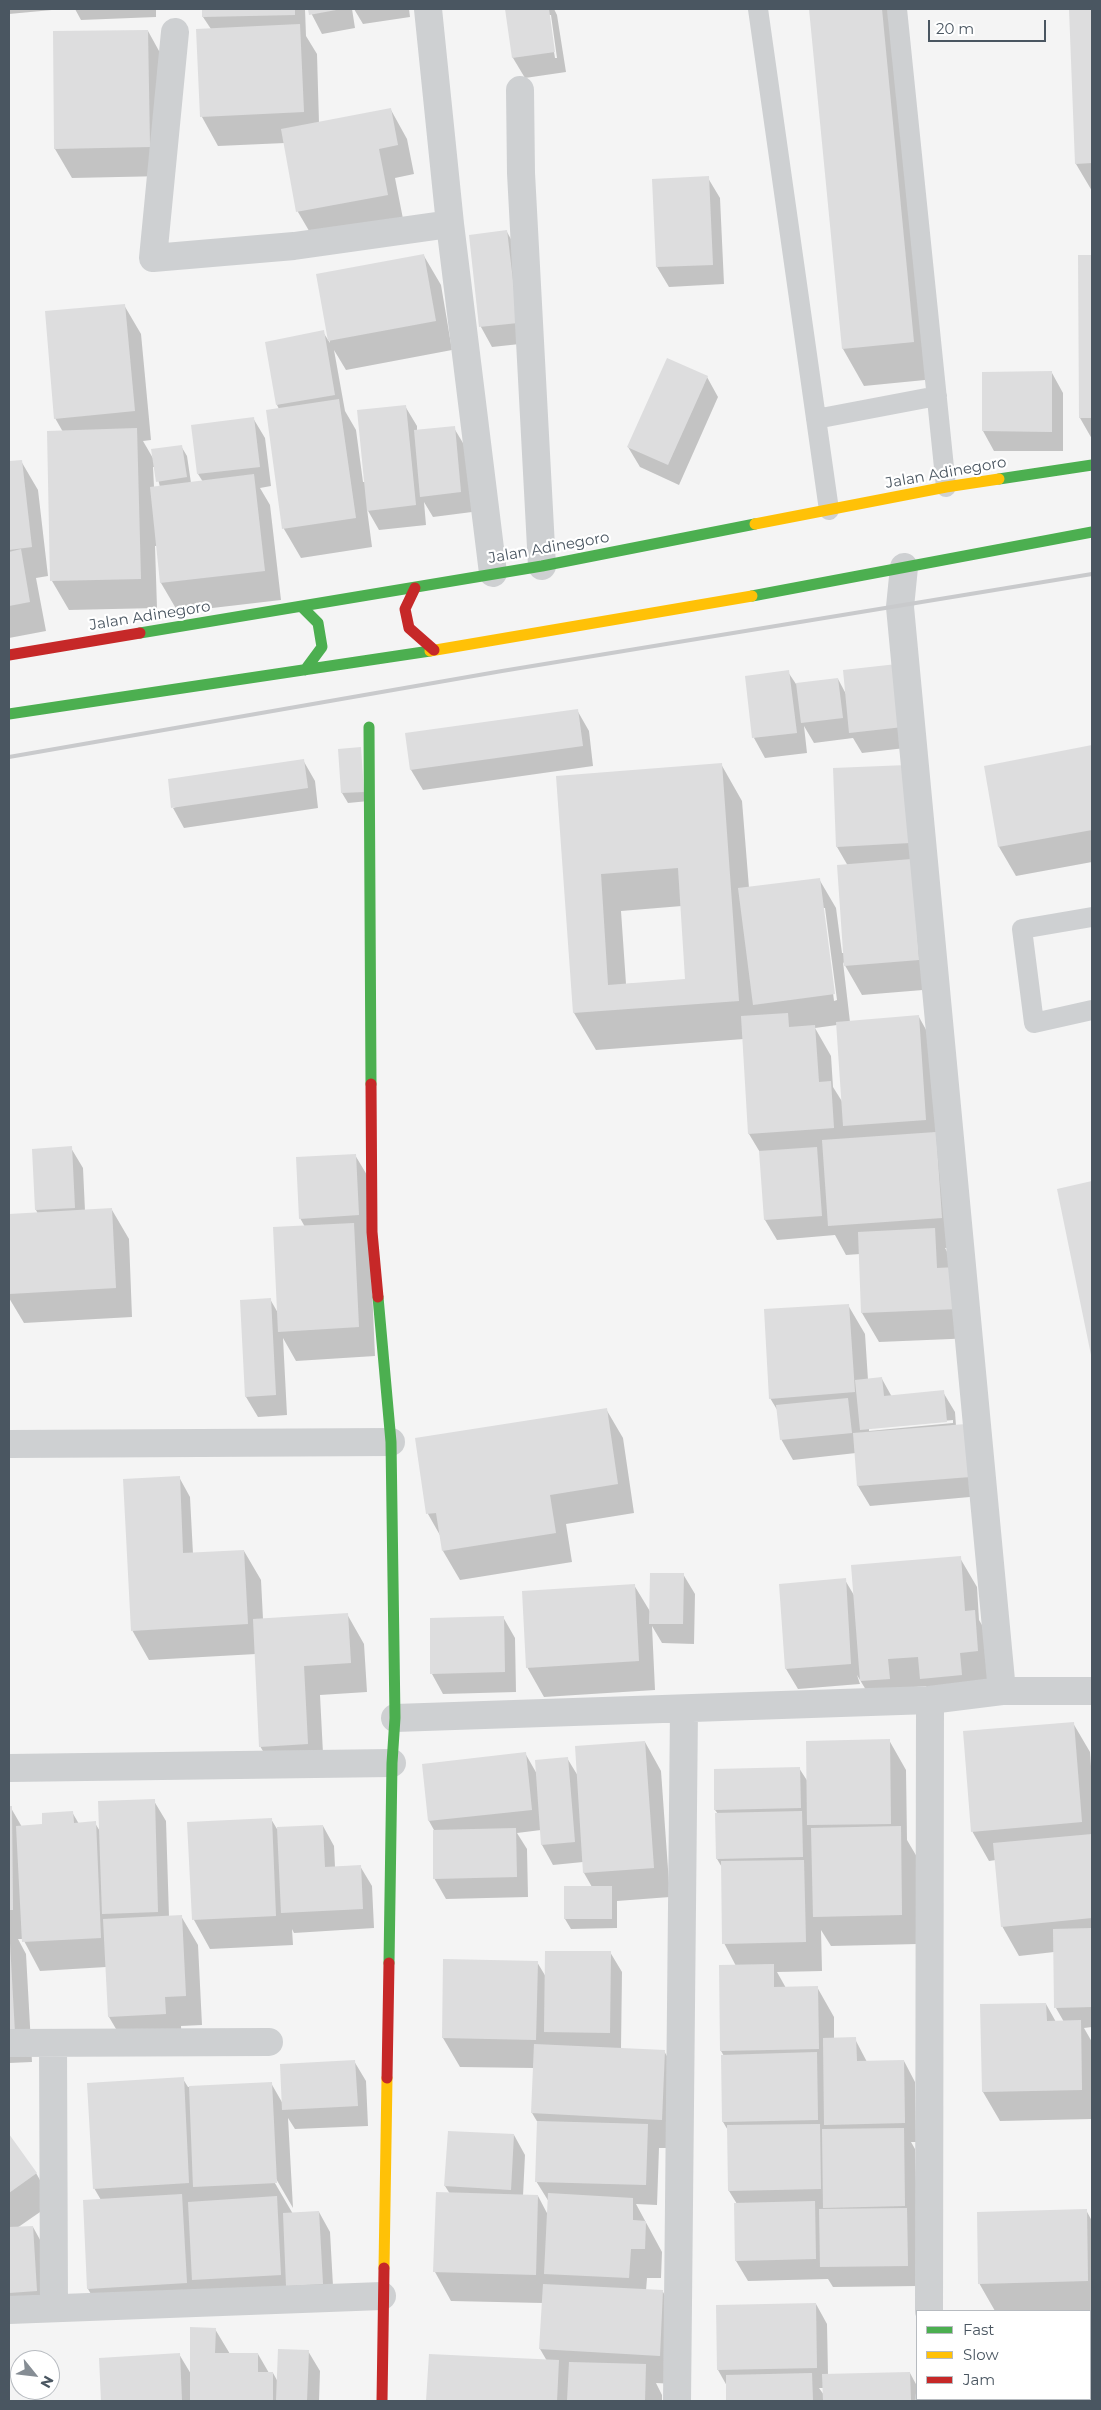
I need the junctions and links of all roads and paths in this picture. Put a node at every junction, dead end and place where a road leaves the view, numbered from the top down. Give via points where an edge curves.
1 (428, 9) edge
2 (758, 9) edge
3 (897, 9) edge
4 (175, 32) dead end
5 (520, 90) dead end
6 (450, 224) junction
7 (937, 396) junction
8 (816, 419) junction
9 (1092, 465) edge
10 (946, 487) junction
11 (829, 510) junction
12 (1092, 532) edge
13 (542, 566) junction
14 (904, 567) junction
15 (493, 573) junction
16 (415, 588) junction
17 (302, 607) junction
18 (434, 650) junction
19 (9, 655) edge
20 (305, 670) junction
21 (9, 714) edge
22 (369, 727) dead end
23 (1092, 917) edge
24 (1092, 1010) edge
25 (391, 1442) junction
26 (9, 1444) edge
27 (1002, 1691) junction
28 (1092, 1692) edge
29 (930, 1700) junction
30 (684, 1709) junction
31 (395, 1718) junction
32 (392, 1763) junction
33 (9, 1768) edge
34 (269, 2042) dead end
35 (53, 2043) junction
36 (9, 2044) edge
37 (382, 2296) junction
38 (54, 2308) junction
39 (9, 2310) edge
40 (929, 2310) edge
41 (382, 2401) edge
42 (677, 2401) edge

1 - 6 street
2 - 8 lane
3 - 7 lane
4 - 6 street via 153,258 294,246
5 - 13 street via 521,173
6 - 15 street
7 - 8 lane
7 - 10 lane
8 - 11 lane
9 - 10 main road, Jalan Adinegoro
10 - 11 main road, Jalan Adinegoro
11 - 13 main road, Jalan Adinegoro
12 - 14 main road
13 - 15 main road, Jalan Adinegoro
14 - 18 main road via 766,594
14 - 27 street via 900,607
15 - 16 main road, Jalan Adinegoro
16 - 17 main road, Jalan Adinegoro
16 - 18 main road via 405,609 409,628
17 - 19 main road, Jalan Adinegoro
17 - 20 main road via 318,623 322,647
18 - 20 main road
20 - 21 main road
22 - 25 main road via 372,1232
23 - 24 lane via 1022,929 1034,1023
25 - 26 street
25 - 31 main road
27 - 28 street
27 - 29 street
29 - 30 street
29 - 40 street
30 - 31 street
30 - 42 street
31 - 32 main road
32 - 33 street
32 - 37 main road
34 - 35 street
35 - 36 street
35 - 38 street
37 - 38 street
37 - 41 main road
38 - 39 street

